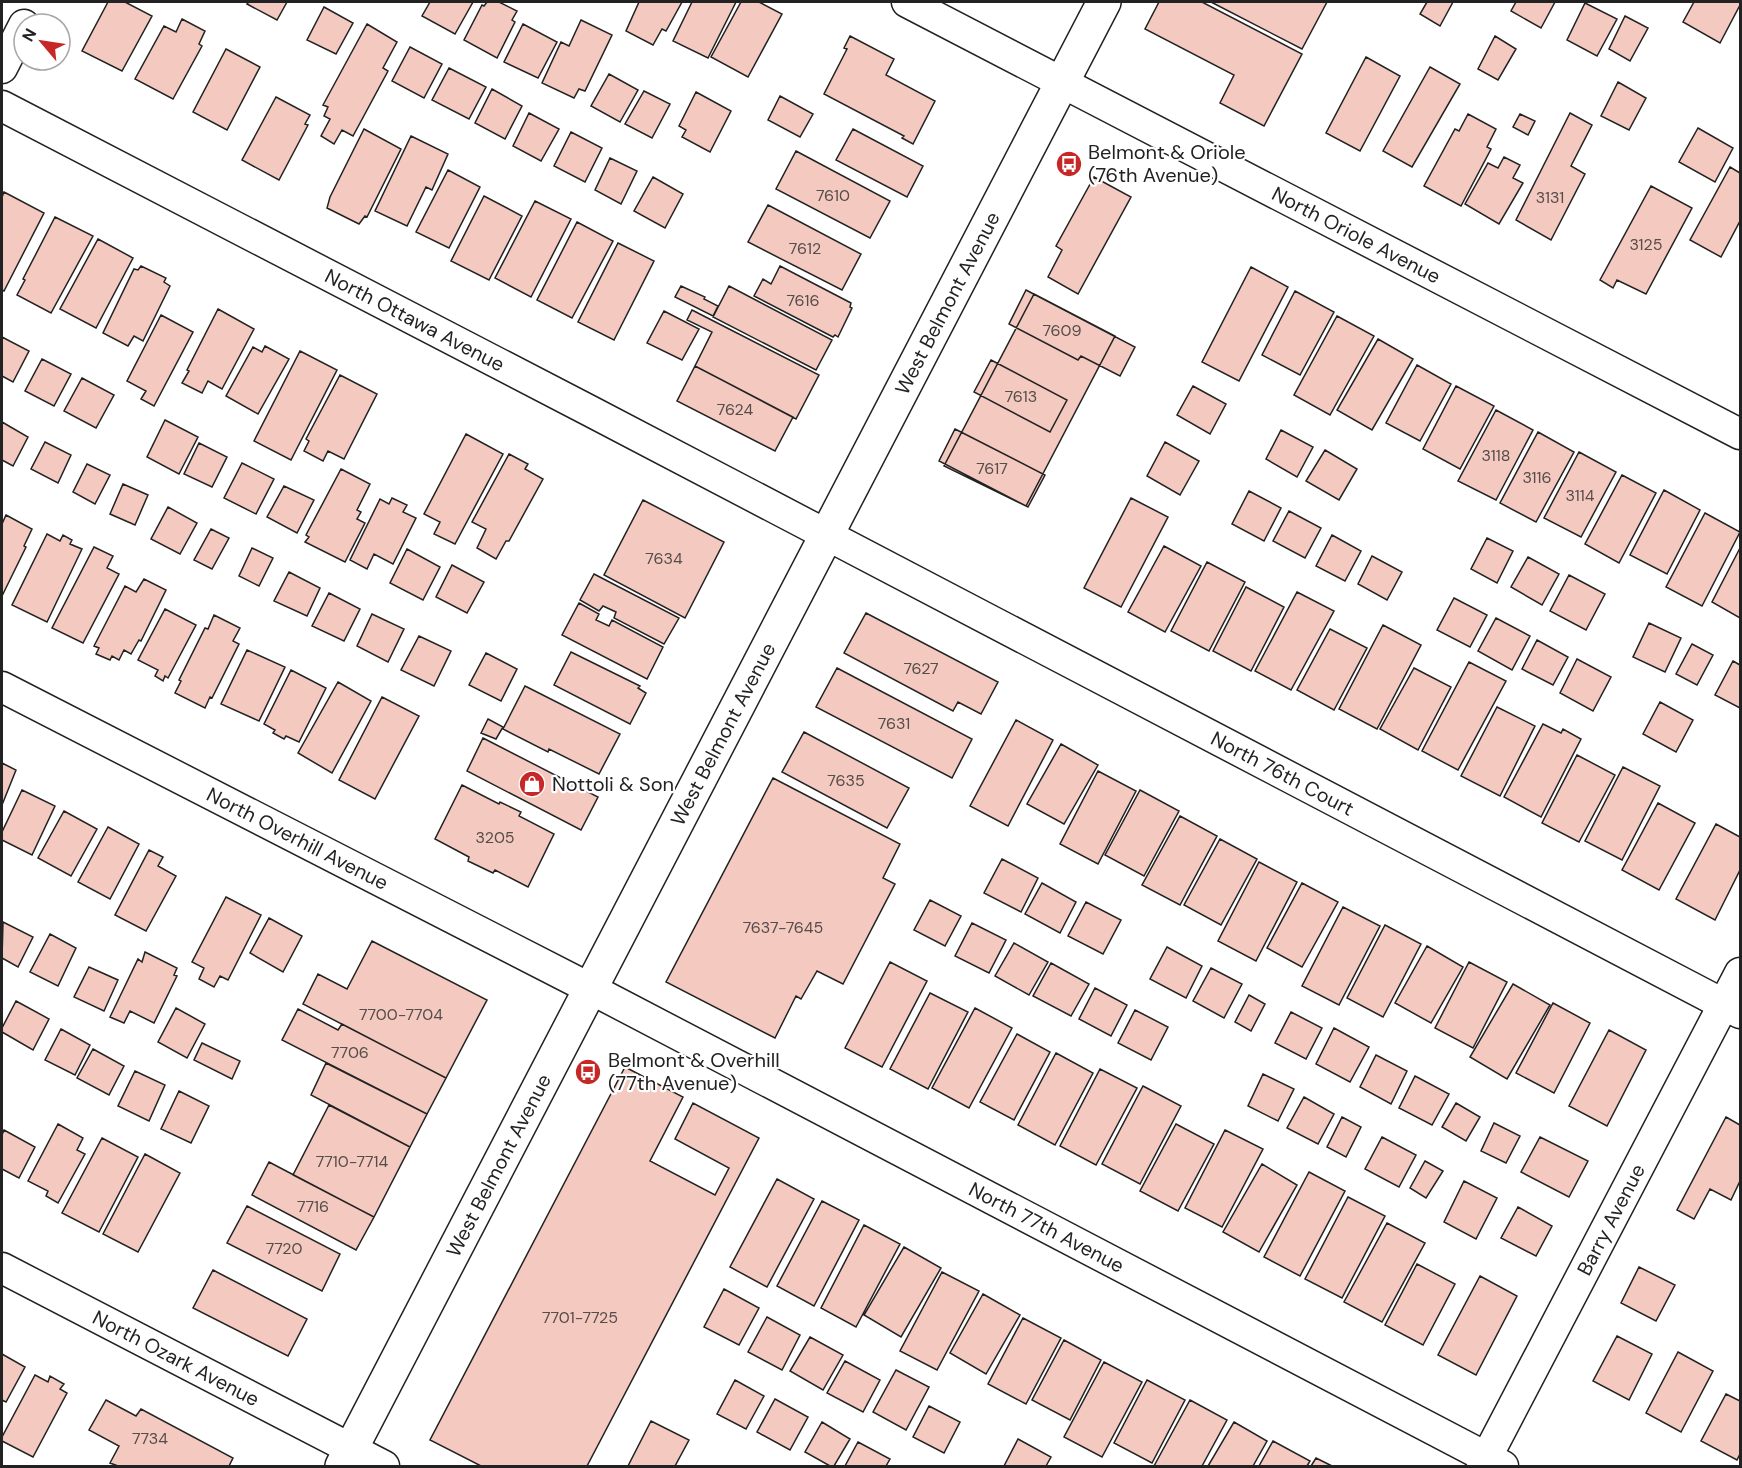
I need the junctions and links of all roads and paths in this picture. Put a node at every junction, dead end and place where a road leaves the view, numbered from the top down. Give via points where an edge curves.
1 (906, 2) edge
2 (1104, 2) edge
3 (12, 48) edge
4 (2, 68) edge
5 (1061, 81) junction
6 (2, 106) edge
7 (1740, 434) edge
8 (826, 535) junction
9 (2, 687) edge
10 (1740, 973) edge
11 (591, 989) junction
12 (1732, 1009) edge
13 (2, 1268) edge
14 (346, 1458) edge
15 (1490, 1464) edge
16 (384, 1467) edge

1 - 5 street, North Oriole Avenue
2 - 5 main road, West Belmont Avenue
3 - 4 street
5 - 7 street, North Oriole Avenue
5 - 8 main road, West Belmont Avenue
6 - 8 street, North Ottawa Avenue
8 - 11 main road, West Belmont Avenue
8 - 12 street, North 76th Court
9 - 11 street, North Overhill Avenue
10 - 12 street, Barry Avenue
11 - 14 main road, West Belmont Avenue
11 - 15 street, North 77th Avenue
12 - 15 street, Barry Avenue
13 - 14 street, North Ozark Avenue
14 - 16 street, North Ozark Avenue

